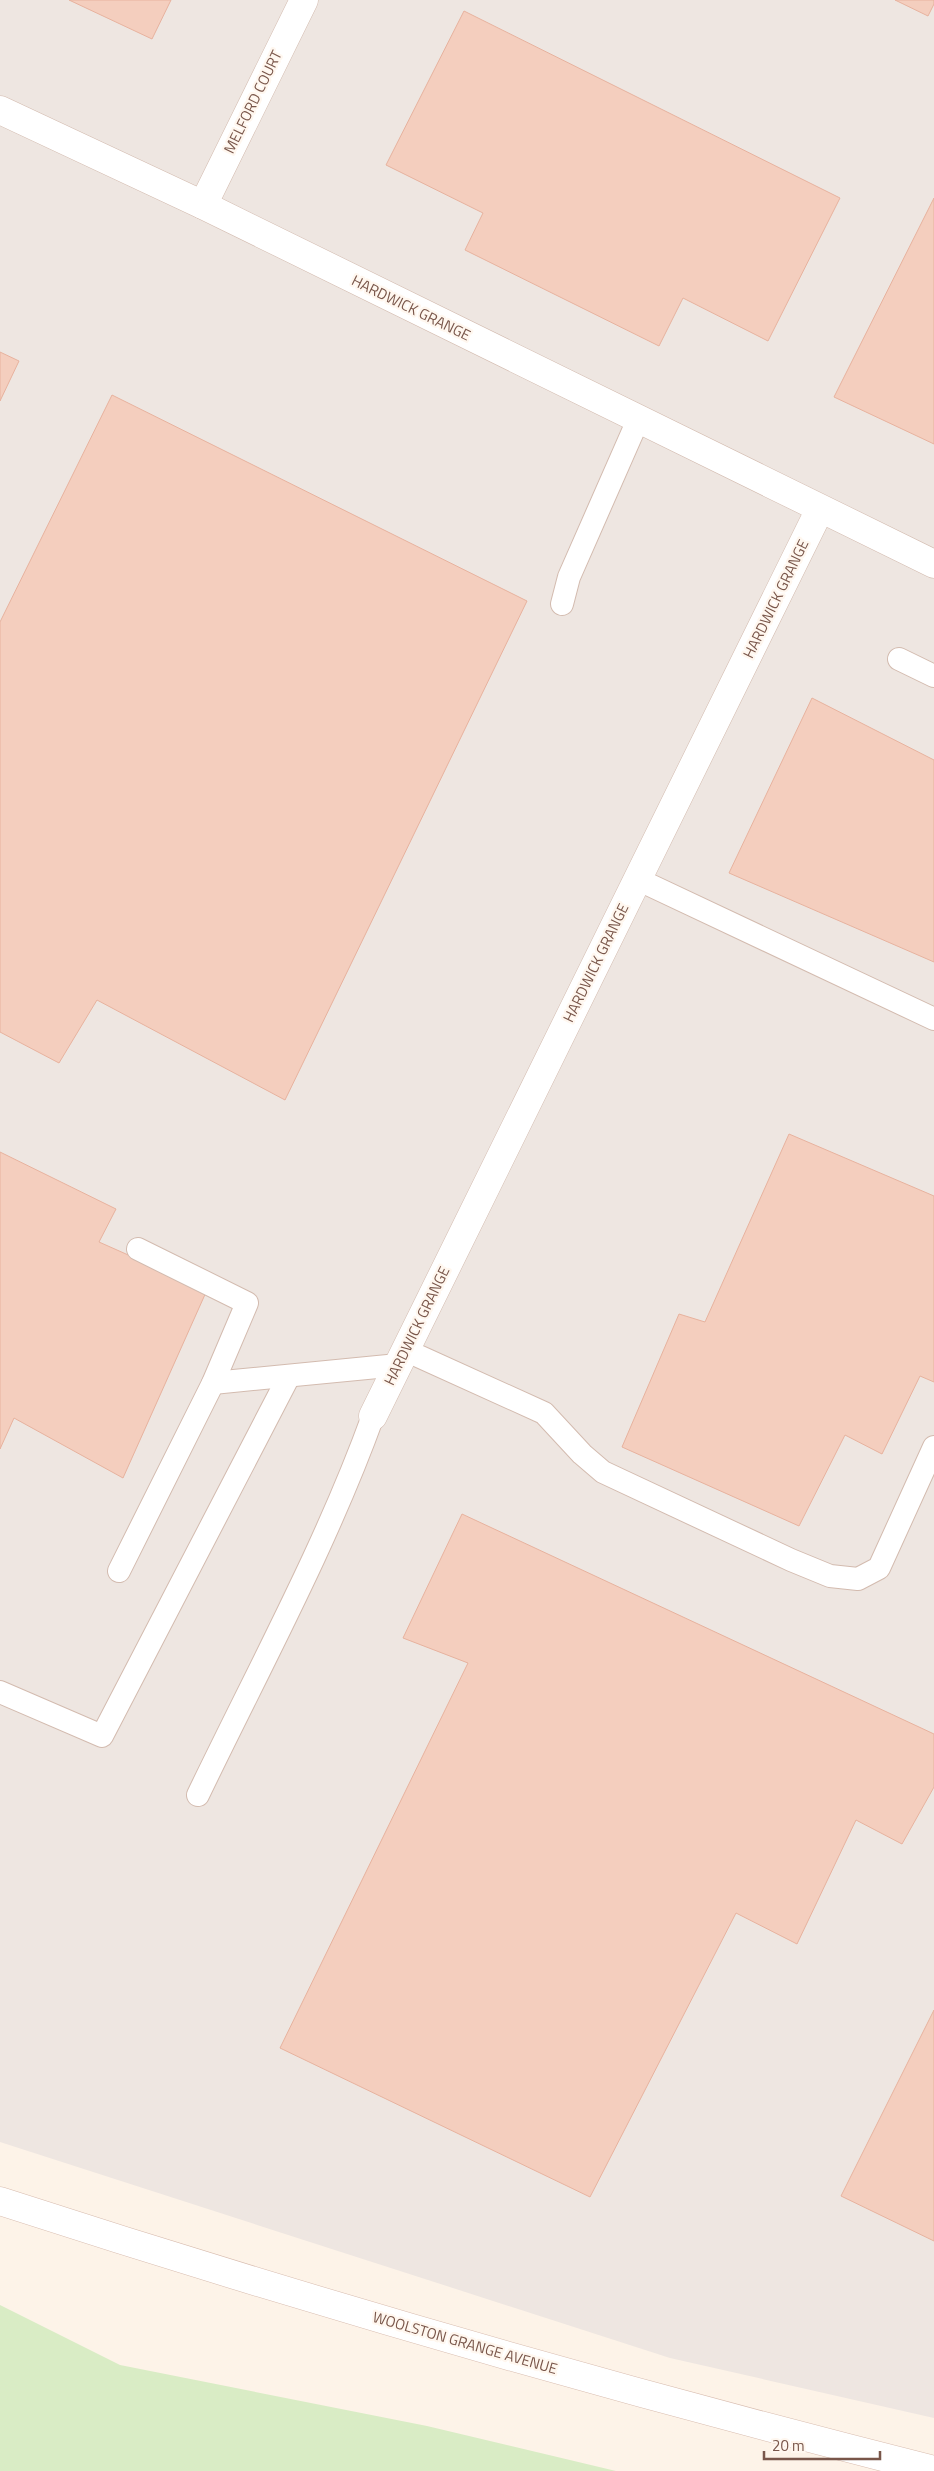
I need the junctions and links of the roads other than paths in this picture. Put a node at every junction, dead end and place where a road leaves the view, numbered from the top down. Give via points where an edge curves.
1 (304, 0) edge
2 (0, 110) edge
3 (203, 205) junction
4 (638, 420) junction
5 (820, 509) junction
6 (934, 564) edge
7 (562, 604) dead end
8 (899, 659) dead end
9 (934, 676) edge
10 (637, 879) junction
11 (934, 1019) edge
12 (138, 1249) dead end
13 (401, 1357) junction
14 (289, 1376) junction
15 (213, 1383) junction
16 (372, 1416) joint
17 (934, 1447) edge
18 (119, 1571) dead end
19 (0, 1692) edge
20 (198, 1794) dead end
21 (0, 2201) edge
22 (934, 2470) edge

1 - 3 street, MELFORD COURT
2 - 3 street, HARDWICK GRANGE
3 - 4 street, HARDWICK GRANGE
4 - 5 street, HARDWICK GRANGE
4 - 7 lane via 569,577
5 - 6 street, HARDWICK GRANGE
5 - 10 street, HARDWICK GRANGE
8 - 9 lane
10 - 11 lane
10 - 13 street, HARDWICK GRANGE
12 - 15 lane via 248,1304
13 - 14 lane
13 - 16 street, HARDWICK GRANGE
13 - 17 lane via 544,1413 603,1472 830,1576 858,1578 879,1568
14 - 15 lane
14 - 19 lane via 102,1736
15 - 18 lane
16 - 20 lane via 356,1463 311,1561
21 - 22 street, WOOLSTON GRANGE AVENUE via 453,2341 771,2429

